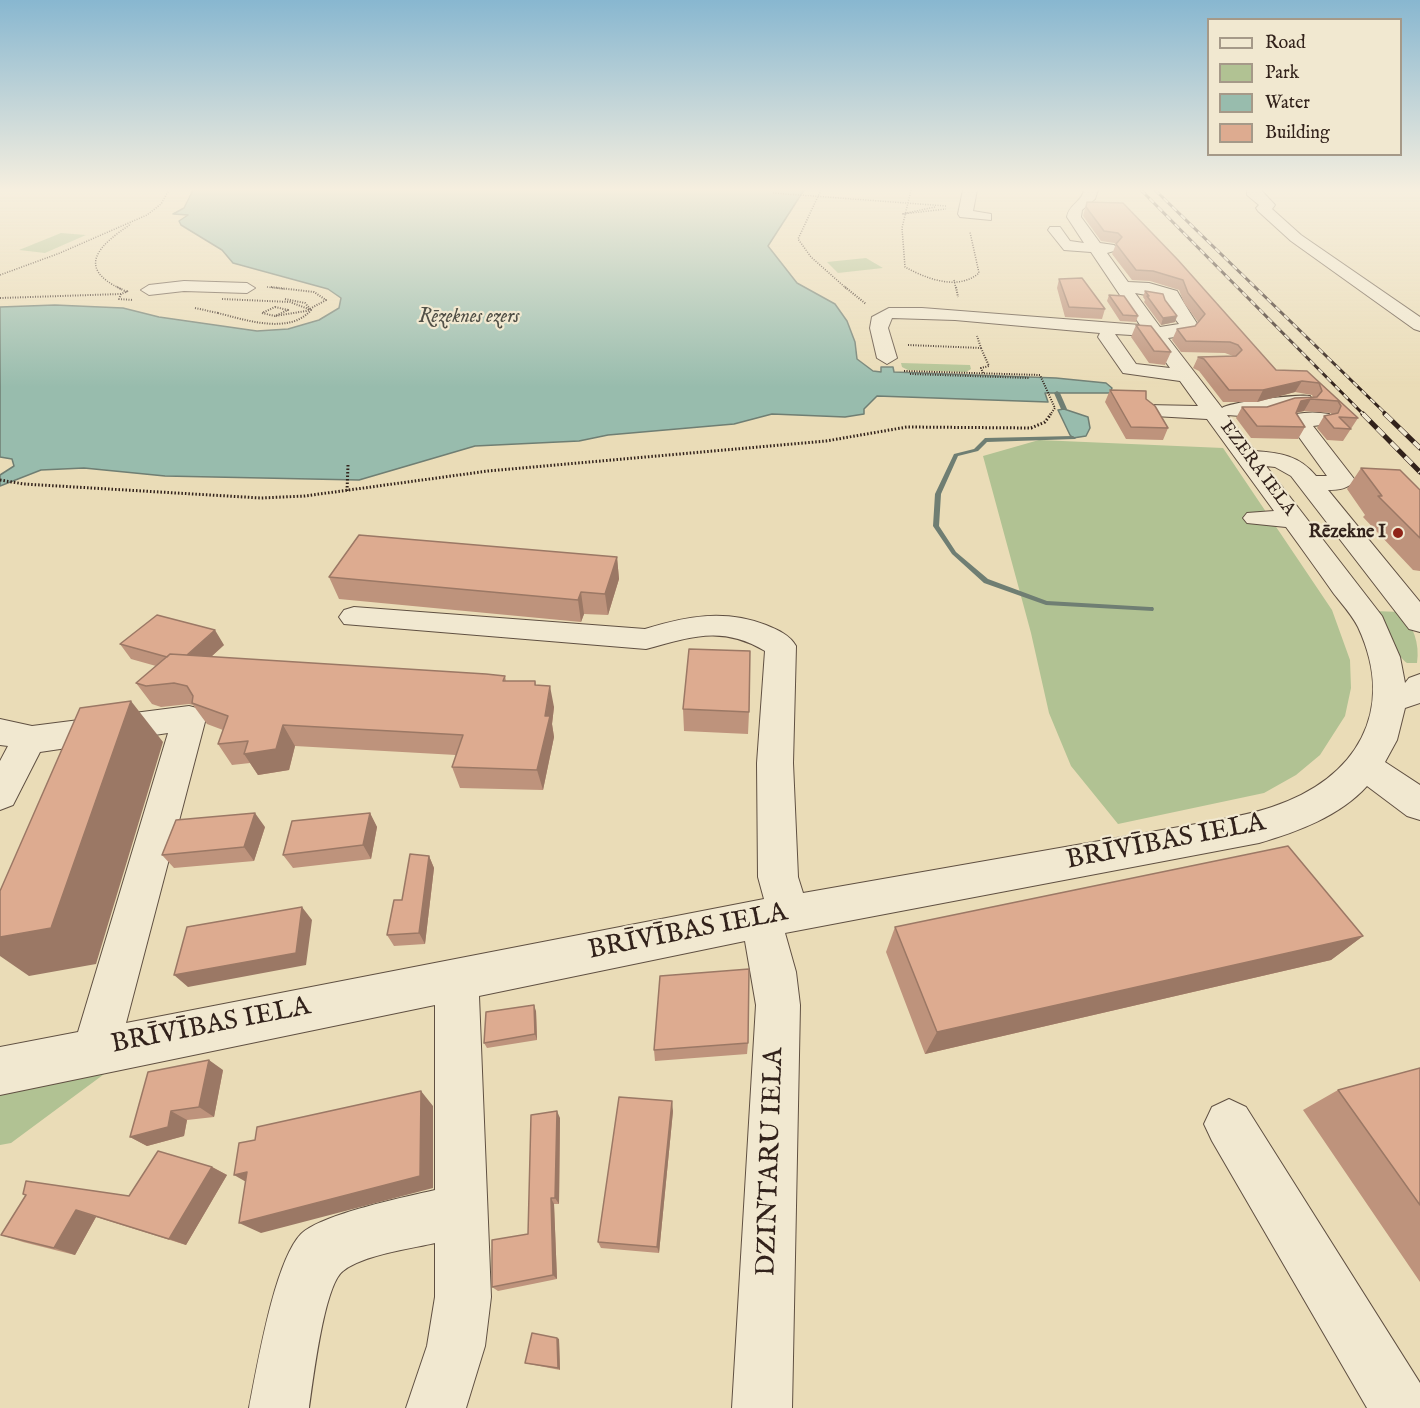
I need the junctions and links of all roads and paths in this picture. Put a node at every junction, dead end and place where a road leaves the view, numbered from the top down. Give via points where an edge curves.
1 (1101, 255) edge
2 (53, 256) edge
3 (96, 256) edge
4 (811, 256) edge
5 (903, 256) edge
6 (975, 256) edge
7 (1103, 256) edge
8 (1321, 256) edge
9 (1125, 264) edge
10 (0, 275) edge
11 (1123, 287) junction
12 (247, 288) joint
13 (149, 290) dead end
14 (127, 292) dead end
15 (121, 294) dead end
16 (0, 298) edge
17 (222, 299) dead end
18 (285, 300) junction
19 (279, 307) junction
20 (218, 313) dead end
21 (275, 316) junction
22 (881, 317) junction
23 (1420, 325) edge
24 (1154, 332) junction
25 (1107, 337) dead end
26 (935, 346) dead end
27 (981, 348) dead end
28 (936, 352) dead end
29 (887, 358) dead end
30 (1185, 365) junction
31 (903, 371) dead end
32 (983, 373) junction
33 (910, 374) dead end
34 (923, 374) junction
35 (942, 375) junction
36 (960, 376) junction
37 (978, 376) junction
38 (997, 377) junction
39 (1016, 378) junction
40 (1029, 378) dead end
41 (925, 382) dead end
42 (944, 383) dead end
43 (962, 384) dead end
44 (981, 385) dead end
45 (1000, 385) dead end
46 (1019, 386) dead end
47 (1302, 402) edge
48 (1154, 410) edge
49 (1214, 411) junction
50 (1321, 419) dead end
51 (1249, 458) junction
52 (348, 465) dead end
53 (0, 480) edge
54 (1308, 483) junction
55 (347, 491) junction
56 (1256, 518) dead end
57 (1295, 520) junction
58 (354, 618) dead end
59 (1420, 622) edge
60 (1420, 686) edge
61 (1390, 701) junction
62 (14, 736) edge
63 (1363, 768) junction
64 (0, 795) edge
65 (1420, 805) edge
66 (775, 916) junction
67 (457, 979) junction
68 (96, 1050) junction
69 (0, 1071) edge
70 (1229, 1124) dead end
71 (462, 1211) junction
72 (279, 1408) edge
73 (436, 1408) edge
74 (762, 1408) edge
75 (1401, 1408) edge

1 - 11 street, EZERA IELA
2 - 10 path
3 - 14 path via 94,269 107,282
4 - 22 path
5 - 6 path via 905,267 931,278 967,280 979,273
7 - 9 street
8 - 23 street
11 - 24 street, EZERA IELA
11 - 24 street via 1149,288 1171,295 1189,325 1183,331
12 - 13 street
12 - 21 path via 302,290 326,300 316,308
15 - 16 path
17 - 18 path, bridge
18 - 19 path
18 - 20 path, bridge via 311,310 299,320 278,323
19 - 21 path via 288,310
19 - 21 path via 262,314
22 - 24 street via 889,313 978,315
22 - 29 street via 879,328
24 - 30 street, EZERA IELA
25 - 30 street via 1130,369
26 - 28 path
27 - 32 path via 989,366 981,368
30 - 49 street, EZERA IELA
31 - 32 path
32 - 55 path via 1041,377 1055,408 1045,422 1031,428 907,428 826,441 488,471
33 - 34 path
34 - 35 path
34 - 41 path
35 - 36 path
35 - 42 path
36 - 37 path
36 - 43 path
37 - 38 path
37 - 44 path
38 - 39 path
38 - 45 path
39 - 40 path
39 - 46 path
47 - 49 street via 1285,401 1261,410
48 - 49 street
49 - 51 street, EZERA IELA
50 - 54 street via 1304,419 1302,426 1343,480
51 - 54 street via 1291,464
51 - 57 street, EZERA IELA
52 - 55 path
53 - 55 path via 261,498
54 - 59 street
56 - 57 street
57 - 61 street, EZERA IELA via 1371,623 1386,662
58 - 66 street, DZINTARU IELA via 646,639 683,627 735,625 763,634 781,646 775,763
60 - 61 street via 1416,692
61 - 63 street, EZERA IELA via 1384,737
62 - 64 street
62 - 68 street via 189,718
63 - 65 street
63 - 66 street, BRĪVĪBAS IELA via 1308,809 1219,836
66 - 67 street, BRĪVĪBAS IELA
66 - 74 street, DZINTARU IELA via 768,943 778,1005
67 - 68 street, BRĪVĪBAS IELA
67 - 71 street
68 - 69 street, BRĪVĪBAS IELA
70 - 75 street
71 - 72 street via 340,1241 320,1253 306,1278
71 - 73 street via 463,1297 456,1346

